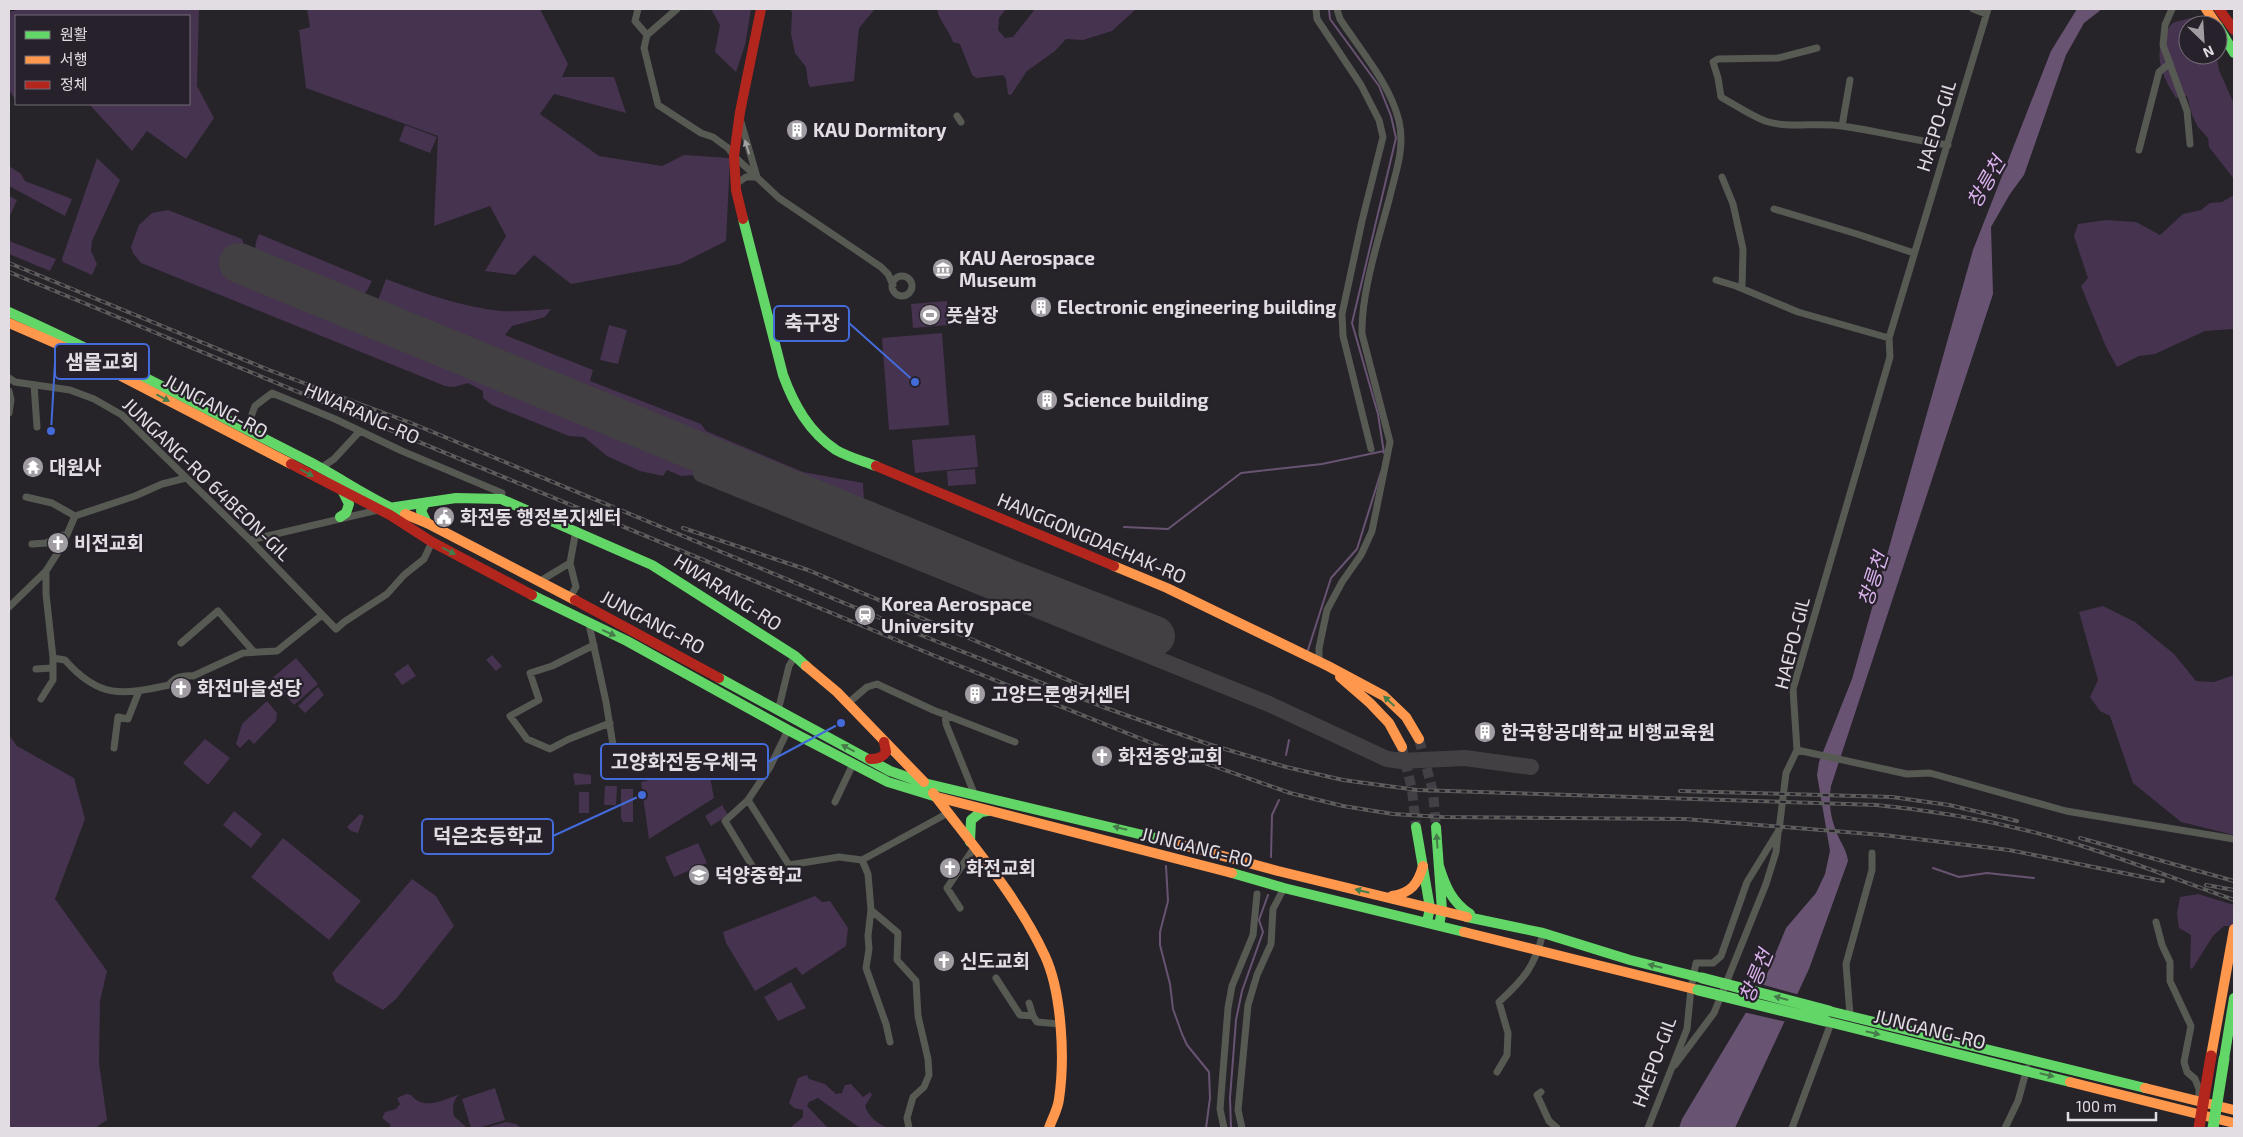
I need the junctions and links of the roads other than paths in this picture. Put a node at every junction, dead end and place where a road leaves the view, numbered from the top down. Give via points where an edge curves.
1 (638, 9) edge
2 (677, 9) edge
3 (761, 9) edge
4 (1316, 9) edge
5 (1337, 9) edge
6 (1973, 9) edge
7 (2172, 9) edge
8 (2220, 9) edge
9 (1987, 11) edge
10 (2230, 34) edge
11 (647, 35) junction
12 (1817, 48) dead end
13 (2234, 53) edge
14 (2170, 63) junction
15 (1850, 80) dead end
16 (739, 116) junction
17 (1842, 126) junction
18 (2190, 144) dead end
19 (1948, 145) junction
20 (2138, 150) dead end
21 (734, 156) junction
22 (757, 177) junction
23 (1722, 177) dead end
24 (736, 184) junction
25 (1774, 209) dead end
26 (1914, 253) junction
27 (881, 267) junction
28 (898, 277) junction
29 (1716, 280) dead end
30 (893, 285) junction
31 (1742, 288) junction
32 (9, 312) edge
33 (9, 323) edge
34 (1889, 338) junction
35 (9, 378) edge
36 (34, 385) junction
37 (9, 391) edge
38 (9, 413) edge
39 (36, 427) dead end
40 (246, 430) junction
41 (360, 431) junction
42 (1371, 449) dead end
43 (321, 468) junction
44 (186, 478) junction
45 (343, 492) junction
46 (26, 497) dead end
47 (501, 499) junction
48 (424, 503) junction
49 (392, 508) junction
50 (378, 510) junction
51 (75, 516) junction
52 (340, 518) junction
53 (427, 523) junction
54 (576, 530) junction
55 (66, 536) junction
56 (250, 540) junction
57 (432, 542) junction
58 (32, 544) dead end
59 (570, 563) junction
60 (46, 571) junction
61 (540, 581) junction
62 (570, 597) junction
63 (9, 607) edge
64 (322, 615) junction
65 (589, 624) junction
66 (181, 643) dead end
67 (594, 645) junction
68 (254, 652) junction
69 (795, 656) junction
70 (53, 658) junction
71 (1320, 663) junction
72 (52, 668) junction
73 (36, 669) dead end
74 (139, 691) junction
75 (41, 699) dead end
76 (847, 704) junction
77 (778, 711) junction
78 (945, 714) junction
79 (610, 723) junction
80 (788, 730) junction
81 (1419, 739) tunnel mouth
82 (884, 742) junction
83 (1015, 742) dead end
84 (1402, 747) tunnel mouth
85 (114, 748) dead end
86 (1797, 750) junction
87 (618, 758) dead end
88 (870, 759) junction
89 (853, 764) junction
90 (924, 783) junction
91 (974, 793) junction
92 (936, 797) junction
93 (748, 800) junction
94 (835, 802) dead end
95 (995, 812) junction
96 (948, 813) junction
97 (1436, 827) tunnel mouth
98 (1416, 828) tunnel mouth
99 (1779, 830) junction
100 (2234, 839) edge
101 (972, 845) junction
102 (1872, 853) dead end
103 (862, 860) junction
104 (1423, 866) junction
105 (1439, 866) junction
106 (760, 879) dead end
107 (1284, 888) junction
108 (1257, 894) dead end
109 (1386, 897) junction
110 (960, 908) dead end
111 (1436, 909) junction
112 (871, 910) junction
113 (1481, 920) junction
114 (1427, 922) junction
115 (2156, 922) dead end
116 (1439, 925) junction
117 (2234, 929) edge
118 (1543, 933) junction
119 (1538, 950) junction
120 (1698, 977) junction
121 (996, 978) dead end
122 (1694, 989) junction
123 (2234, 998) edge
124 (1029, 1003) dead end
125 (1850, 1015) junction
126 (1033, 1016) junction
127 (1828, 1018) junction
128 (1060, 1024) junction
129 (890, 1042) dead end
130 (2028, 1065) junction
131 (1497, 1072) dead end
132 (1667, 1076) junction
133 (1541, 1092) dead end
134 (2199, 1102) junction
135 (2233, 1119) edge
136 (909, 1128) edge
137 (1049, 1128) edge
138 (1224, 1128) edge
139 (1242, 1128) edge
140 (1557, 1128) edge
141 (1648, 1128) edge
142 (1792, 1128) edge
143 (2005, 1128) edge
144 (2199, 1128) edge
145 (2214, 1128) edge

1 - 11 street via 635,21
2 - 11 street
3 - 16 main road, HANGGONGDAEHAK-RO
4 - 42 street via 1317,19 1379,120 1382,138 1342,314 1343,336
5 - 71 street via 1340,19 1388,92 1399,122 1402,151 1373,260 1362,322 1362,334 1390,442 1372,531 1327,610 1319,648
6 - 9 street
7 - 14 street via 2165,25 2163,45
8 - 10 main road
9 - 19 street, HAEPO-GIL
10 - 13 main road
11 - 21 street via 644,48 658,105 701,133 713,137
12 - 17 street via 1778,58 1718,59 1712,62 1721,97 1780,125
14 - 18 street via 2187,111
14 - 20 street via 2159,72
15 - 17 street
16 - 21 main road, HANGGONGDAEHAK-RO
22 -> 16 street
17 - 19 street
19 - 26 street, HAEPO-GIL
21 - 22 street
21 - 24 main road, HANGGONGDAEHAK-RO
22 - 24 street via 746,176
22 - 27 street via 779,198
23 - 31 street via 1733,204 1743,249
24 - 71 main road, HANGGONGDAEHAK-RO via 748,243 790,394 808,425 837,450 1167,588
25 - 26 street
26 - 34 street, HAEPO-GIL
27 - 28 street via 889,268
27 - 30 street
28 - 30 street
28 - 30 street via 905,276 910,280 910,292 905,296 899,295
29 - 31 street
31 - 34 street via 1798,312
32 - 40 main road, JUNGANG-RO via 71,340
33 -> 45 main road, JUNGANG-RO via 71,350
34 - 86 street, HAEPO-GIL via 1890,357 1793,689
35 - 36 street, JUNGANG-RO 64BEON-GIL
36 - 39 street
36 - 44 street, JUNGANG-RO 64BEON-GIL via 70,390 122,415
37 - 38 street
40 - 41 street, HWARANG-RO via 255,406 272,393
40 - 43 main road, JUNGANG-RO
41 - 43 street
41 - 47 street, HWARANG-RO via 502,493
43 - 49 main road, JUNGANG-RO
44 - 51 street
44 - 56 street, JUNGANG-RO 64BEON-GIL
45 - 50 main road, JUNGANG-RO
45 - 52 main road via 349,504
46 - 51 street via 52,503
47 - 48 main road, HWARANG-RO via 456,498
47 - 54 main road, HWARANG-RO
48 - 49 main road, HWARANG-RO
48 - 53 main road via 421,511
49 - 50 main road, HWARANG-RO
49 - 53 main road, JUNGANG-RO
50 - 52 street
50 - 57 main road, JUNGANG-RO
51 - 55 street
52 - 56 street
53 - 61 main road, JUNGANG-RO
54 - 59 street
54 - 69 main road, HWARANG-RO via 652,565
55 - 58 street
55 - 60 street
56 - 64 street, JUNGANG-RO 64BEON-GIL
57 - 64 street, JUNGANG-RO 64BEON-GIL via 424,559 387,594 336,629
57 -> 65 main road, JUNGANG-RO
59 - 61 street
59 - 62 street via 576,587
60 - 63 street
60 - 70 street
61 - 62 main road, JUNGANG-RO
62 - 77 main road, JUNGANG-RO
64 - 68 street via 280,649 270,653
65 - 67 street
65 -> 80 main road, JUNGANG-RO via 628,641
66 - 68 street via 218,611
67 - 79 street
67 - 79 street via 552,666 530,672 539,700 510,716 527,739 550,749
68 - 74 street via 234,657 193,676 184,675 168,685
69 - 76 main road, HWARANG-RO
69 - 77 street
70 - 72 street
70 - 74 street via 65,660 76,673 108,691
81 -> 71 main road via 1406,717 1384,696
71 - 84 main road via 1370,702 1389,723
72 - 73 street
72 - 75 street via 53,680
74 - 85 street via 128,719 118,717
76 - 78 street via 867,687 877,684
76 - 82 main road, HWARANG-RO
88 -> 77 main road, JUNGANG-RO
78 - 83 street
78 - 91 street via 946,724
79 - 87 street
80 - 89 main road, JUNGANG-RO
80 - 93 street via 770,767
82 - 88 main road via 884,756
82 - 90 main road, HWARANG-RO
86 - 99 street, HAEPO-GIL via 1786,773
86 - 100 street via 1907,774 1930,773 2066,811
88 - 90 main road, JUNGANG-RO via 890,771
89 - 92 main road, JUNGANG-RO via 888,782
89 - 94 street
90 - 91 main road, JUNGANG-RO
90 - 92 main road, HWARANG-RO
109 -> 91 main road, JUNGANG-RO
92 - 95 main road, JUNGANG-RO
92 - 96 main road, HWARANG-RO
93 - 103 street via 789,864 839,857
93 - 106 street via 725,821
95 - 101 main road via 984,811 973,817 970,824
95 - 107 main road, JUNGANG-RO
96 - 101 main road, HWARANG-RO
96 - 103 street
105 -> 97 main road
98 - 104 main road
99 - 120 street, HAEPO-GIL via 1746,882 1721,956 1713,963 1696,962
99 - 132 street via 1766,884 1714,1013
101 - 110 street via 947,888
101 - 128 main road, HWARANG-RO via 1021,911 1046,958
102 - 125 street, JUNGANG-RO via 1872,870 1846,964
103 - 112 street via 868,874
104 - 109 main road via 1414,889
104 - 111 main road
105 - 111 main road
105 - 113 main road via 1449,896
107 - 114 main road, JUNGANG-RO
107 - 139 street via 1273,909 1271,944 1248,1005 1238,1110
108 - 138 street via 1253,935 1232,986 1228,1008 1220,1108
109 - 111 main road, JUNGANG-RO
111 - 113 main road, JUNGANG-RO
111 - 114 main road
111 - 116 main road
112 - 129 street via 866,968
112 - 136 street via 898,933 897,960 916,981 918,1016 929,1075 924,1087 913,1097 907,1118
113 - 118 main road, JUNGANG-RO
114 - 116 main road, JUNGANG-RO
115 - 134 street via 2170,962 2170,980 2191,1026 2184,1062 2195,1078
116 - 119 main road, JUNGANG-RO
117 - 144 main road, bridge
118 - 119 street
120 -> 118 main road, JUNGANG-RO
119 - 122 main road, JUNGANG-RO
119 - 131 street via 1533,966 1499,1002 1508,1032 1507,1055
120 - 122 street, HAEPO-GIL
127 -> 120 main road, JUNGANG-RO, bridge
121 - 126 street via 1020,1015
122 - 127 main road, JUNGANG-RO, bridge
122 - 132 street, HAEPO-GIL via 1688,1030
123 - 145 main road, bridge
124 - 126 street
125 - 127 main road, JUNGANG-RO
125 - 130 main road, JUNGANG-RO
126 - 128 street via 1037,1022
127 -> 130 main road, JUNGANG-RO
127 - 142 street
128 - 137 main road, HWARANG-RO via 1062,1072 1058,1101
130 - 134 main road, JUNGANG-RO
130 -> 135 main road, JUNGANG-RO
130 - 143 street via 2018,1101
132 - 141 street, HAEPO-GIL
133 - 140 street via 1537,1095 1549,1121
134 - 135 main road, JUNGANG-RO

